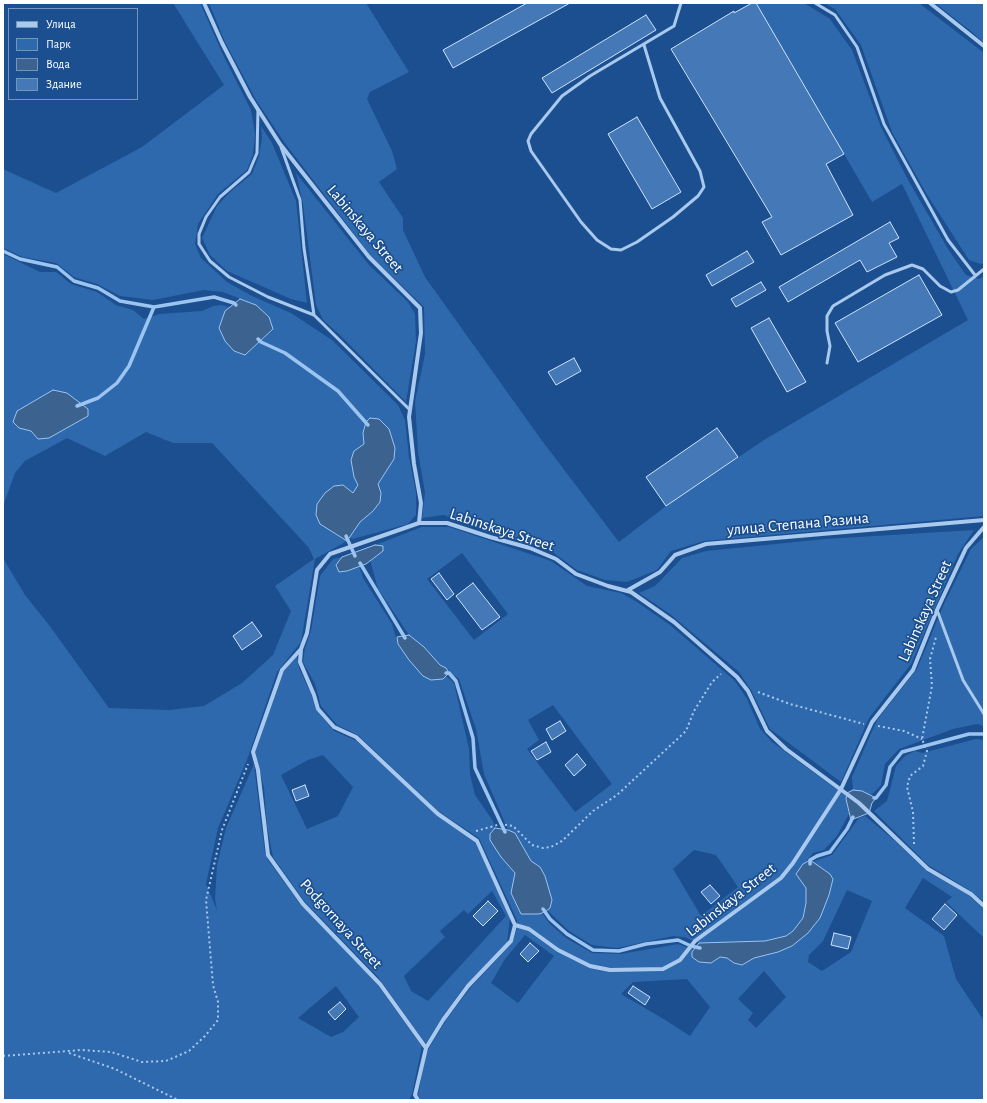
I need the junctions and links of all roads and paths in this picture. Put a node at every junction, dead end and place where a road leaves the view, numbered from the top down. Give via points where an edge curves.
1 (204, 3) edge
2 (681, 3) edge
3 (815, 3) edge
4 (930, 3) edge
5 (644, 45) junction
6 (984, 46) edge
7 (258, 110) junction
8 (280, 144) junction
9 (984, 269) edge
10 (975, 275) junction
11 (314, 315) junction
12 (827, 364) dead end
13 (410, 410) junction
14 (984, 520) edge
15 (419, 523) junction
16 (984, 527) edge
17 (628, 590) junction
18 (937, 610) junction
19 (932, 623) junction
20 (301, 649) junction
21 (727, 669) junction
22 (748, 691) junction
23 (984, 714) edge
24 (870, 726) junction
25 (922, 739) junction
26 (253, 752) junction
27 (841, 789) junction
28 (472, 837) junction
29 (916, 857) junction
30 (984, 906) edge
31 (515, 925) junction
32 (426, 1048) junction
33 (67, 1052) junction
34 (3, 1056) edge
35 (415, 1095) junction
36 (178, 1100) edge
37 (412, 1100) edge
38 (418, 1100) edge

1 - 7 street, Labinskaya Street
2 - 5 lane via 674,26
3 - 10 lane via 835,15 857,48 884,124 948,240
4 - 6 street
5 - 5 lane via 590,76 562,96 528,141 531,151 581,222 597,240 621,250 672,217 698,196 704,187 700,171 660,98
7 - 8 street, Labinskaya Street
7 - 11 lane via 257,153 249,172 220,197 206,217 199,234 199,244 210,261 229,277 268,297
8 - 11 lane via 300,200
8 - 13 street, Labinskaya Street via 369,257 420,308 421,333
9 - 10 lane
10 - 12 lane via 958,290 951,292 940,286 923,269 912,265 885,275 833,306 827,316 830,346
11 - 13 lane
13 - 15 street, Labinskaya Street via 414,464 422,503
14 - 17 street, улица Степана Разина via 706,544 675,555 660,572
15 - 17 street, Labinskaya Street via 447,523 530,548 556,559 576,574 608,586
15 - 20 street via 330,554 317,570 307,633
16 - 18 street, Labinskaya Street via 966,548
17 - 21 street, Labinskaya Street via 674,622
18 - 19 street, Labinskaya Street
18 - 23 lane via 963,680
19 - 24 street, Labinskaya Street via 913,670
19 - 25 path via 936,635 930,659 932,686
20 - 26 street via 282,670
20 - 28 street via 300,662 318,709 334,727 356,737 438,814
21 - 22 street, Labinskaya Street
21 - 28 path via 712,682 694,711 686,731 617,795 593,811 562,841 551,847 532,845 514,826 501,824 474,831
22 - 24 path
22 - 27 street, Labinskaya Street via 767,731 786,749
24 - 25 path via 885,726
24 - 27 street, Labinskaya Street
25 - 29 path via 927,751 923,766 910,776 907,786 913,812 913,843
26 - 32 street, Podgornaya Street via 258,770 268,855 303,904 380,984
26 - 33 path via 222,830 206,900 218,1020 189,1051 166,1061 142,1062 110,1052
27 - 29 street, Labinskaya Street
27 - 31 street, Labinskaya Street via 793,863 780,878 695,941 680,960 663,969 610,970 590,966 558,950 529,929
28 - 31 street via 477,841
29 - 30 street, Labinskaya Street via 928,869 971,894
31 - 32 street via 511,941 468,986
32 - 35 street
33 - 34 path
33 - 36 path via 115,1069
35 - 37 lane
35 - 38 street

